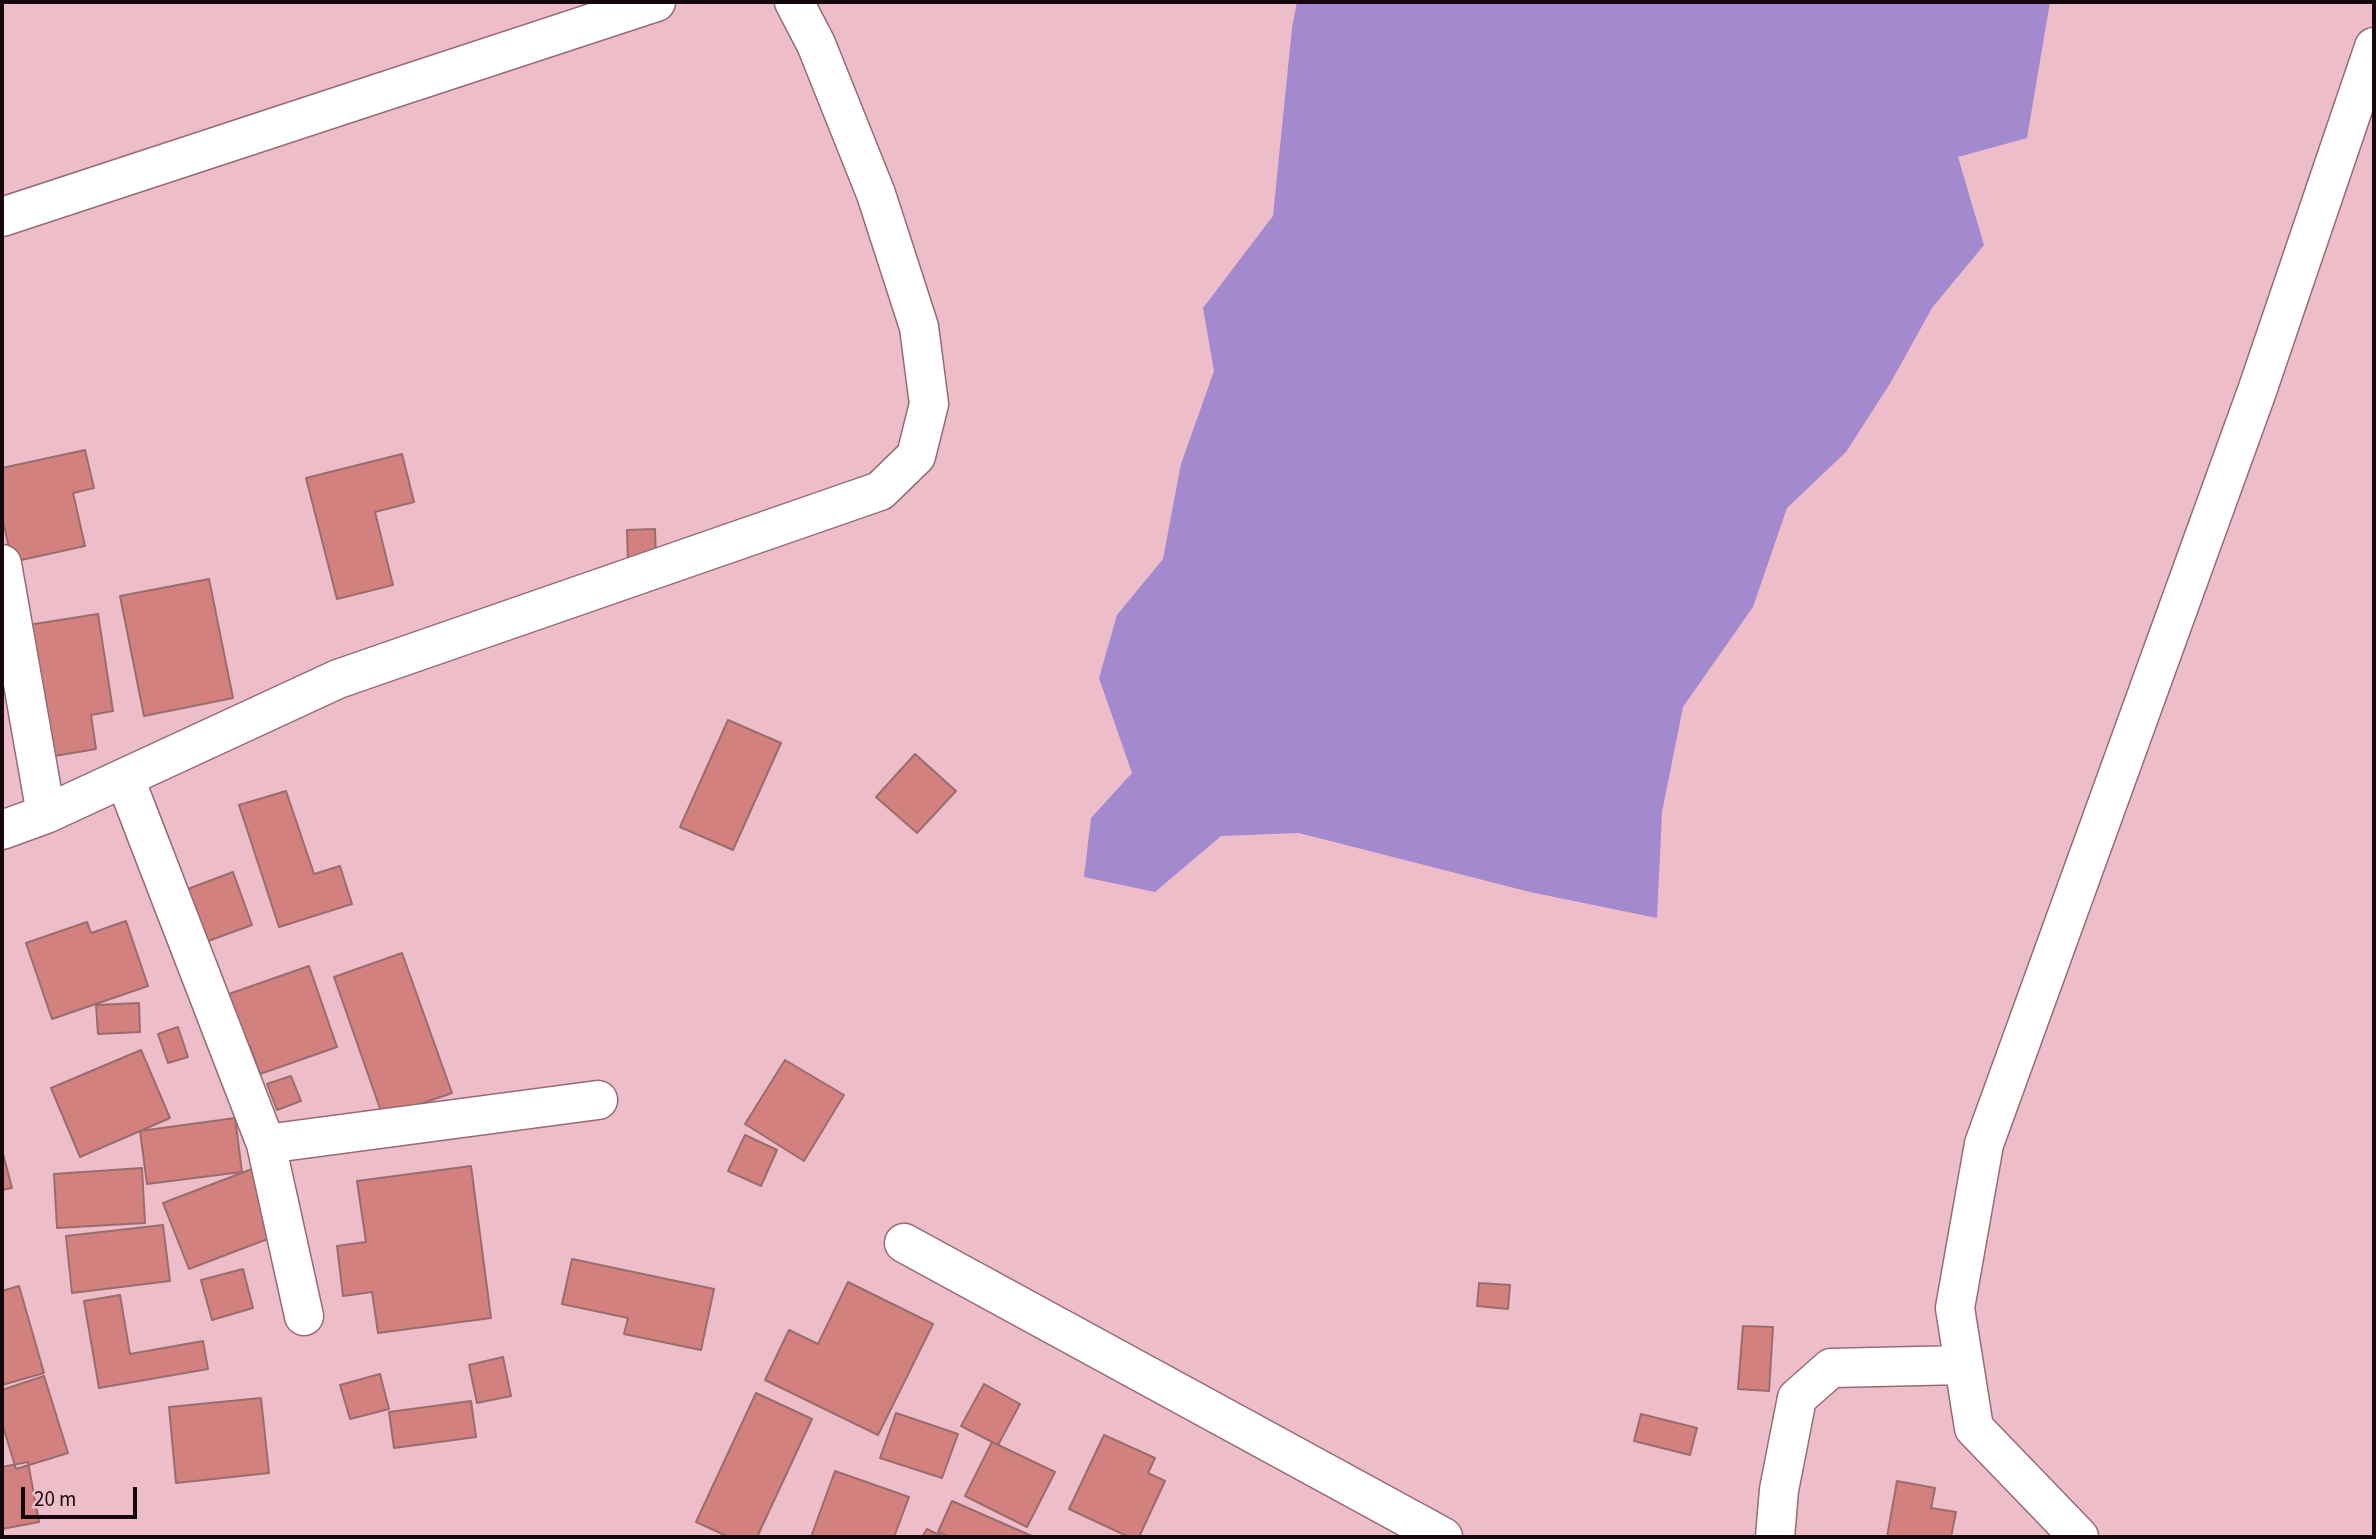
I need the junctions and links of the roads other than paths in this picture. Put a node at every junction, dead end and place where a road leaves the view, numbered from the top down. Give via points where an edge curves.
1 (656, 2) edge
2 (794, 2) edge
3 (2374, 47) edge
4 (2, 217) edge
5 (2, 564) edge
6 (125, 779) junction
7 (46, 814) junction
8 (2, 830) edge
9 (598, 1100) dead end
10 (265, 1144) junction
11 (904, 1243) dead end
12 (303, 1316) dead end
13 (1964, 1364) junction
14 (1443, 1537) edge
15 (1775, 1537) edge
16 (2079, 1537) edge

1 - 4 street
2 - 6 street via 816,44 877,194 919,327 929,404 916,456 880,491 338,679
3 - 13 street via 2257,391 1984,1144 1955,1308
5 - 7 street
6 - 7 street
6 - 10 street
7 - 8 street
9 - 10 street
10 - 12 street
11 - 14 street
13 - 15 street via 1831,1368 1797,1398
13 - 16 street via 1974,1428

